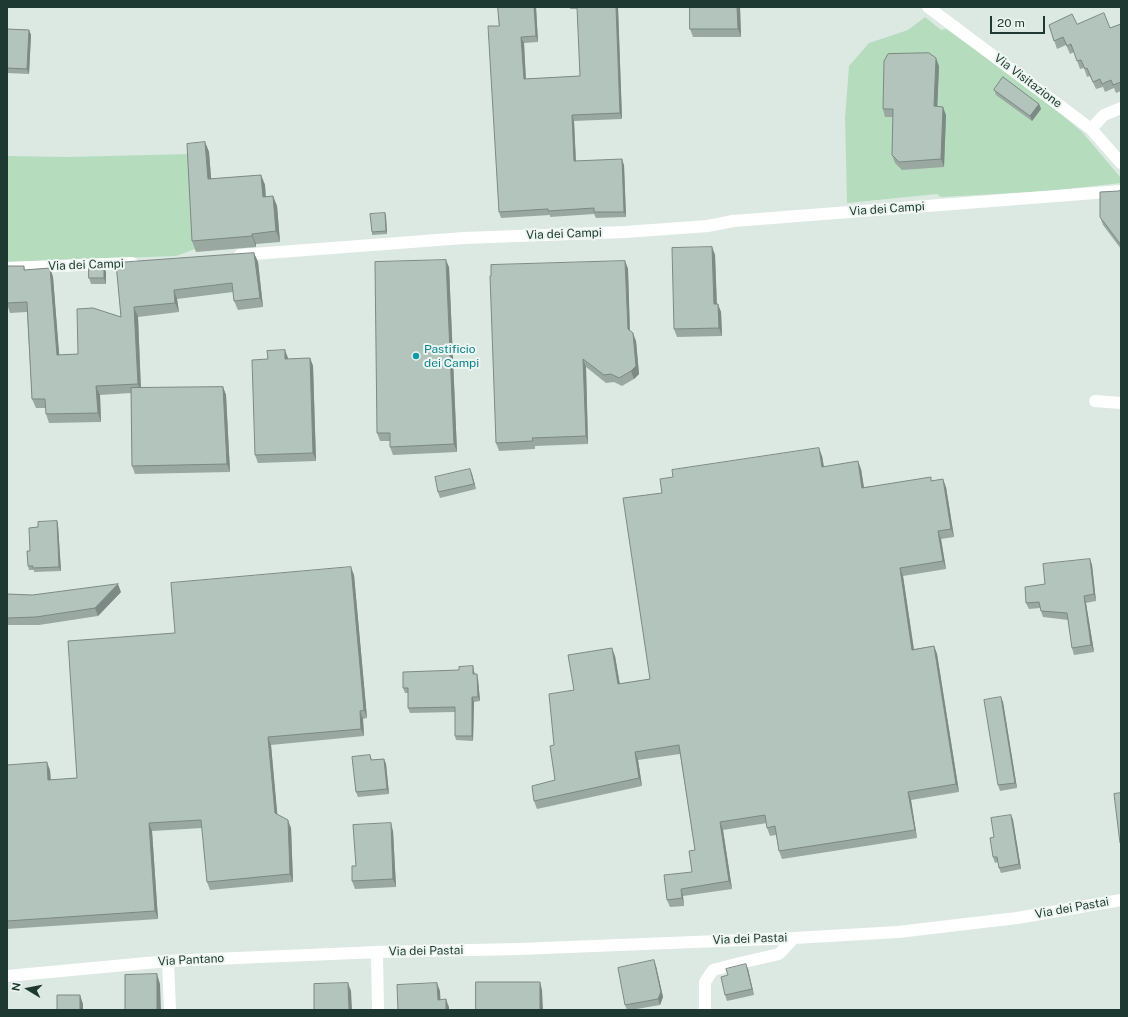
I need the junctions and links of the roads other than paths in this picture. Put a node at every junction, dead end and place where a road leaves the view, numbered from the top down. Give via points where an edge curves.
1 (928, 7) edge
2 (1121, 108) edge
3 (1091, 129) junction
4 (1121, 163) edge
5 (1121, 191) edge
6 (231, 256) edge
7 (146, 263) edge
8 (7, 268) edge
9 (1095, 402) dead end
10 (1121, 403) edge
11 (1121, 900) edge
12 (794, 938) junction
13 (376, 952) junction
14 (168, 960) junction
15 (7, 976) edge
16 (170, 1010) edge
17 (378, 1010) edge
18 (706, 1010) edge

1 - 3 street, Via Visitazione
2 - 3 street via 1104,115
3 - 4 street, Via Visitazione
5 - 6 street, Via dei Campi via 733,221 708,226 464,238
7 - 8 street, Via dei Campi
9 - 10 street
11 - 12 street, Via dei Pastai via 1017,918 914,930
12 - 13 street, Via dei Pastai
12 - 18 street via 779,954 713,970 705,982
13 - 14 street, Via Pantano
13 - 17 street
14 - 15 street, Via Pantano
14 - 16 street

